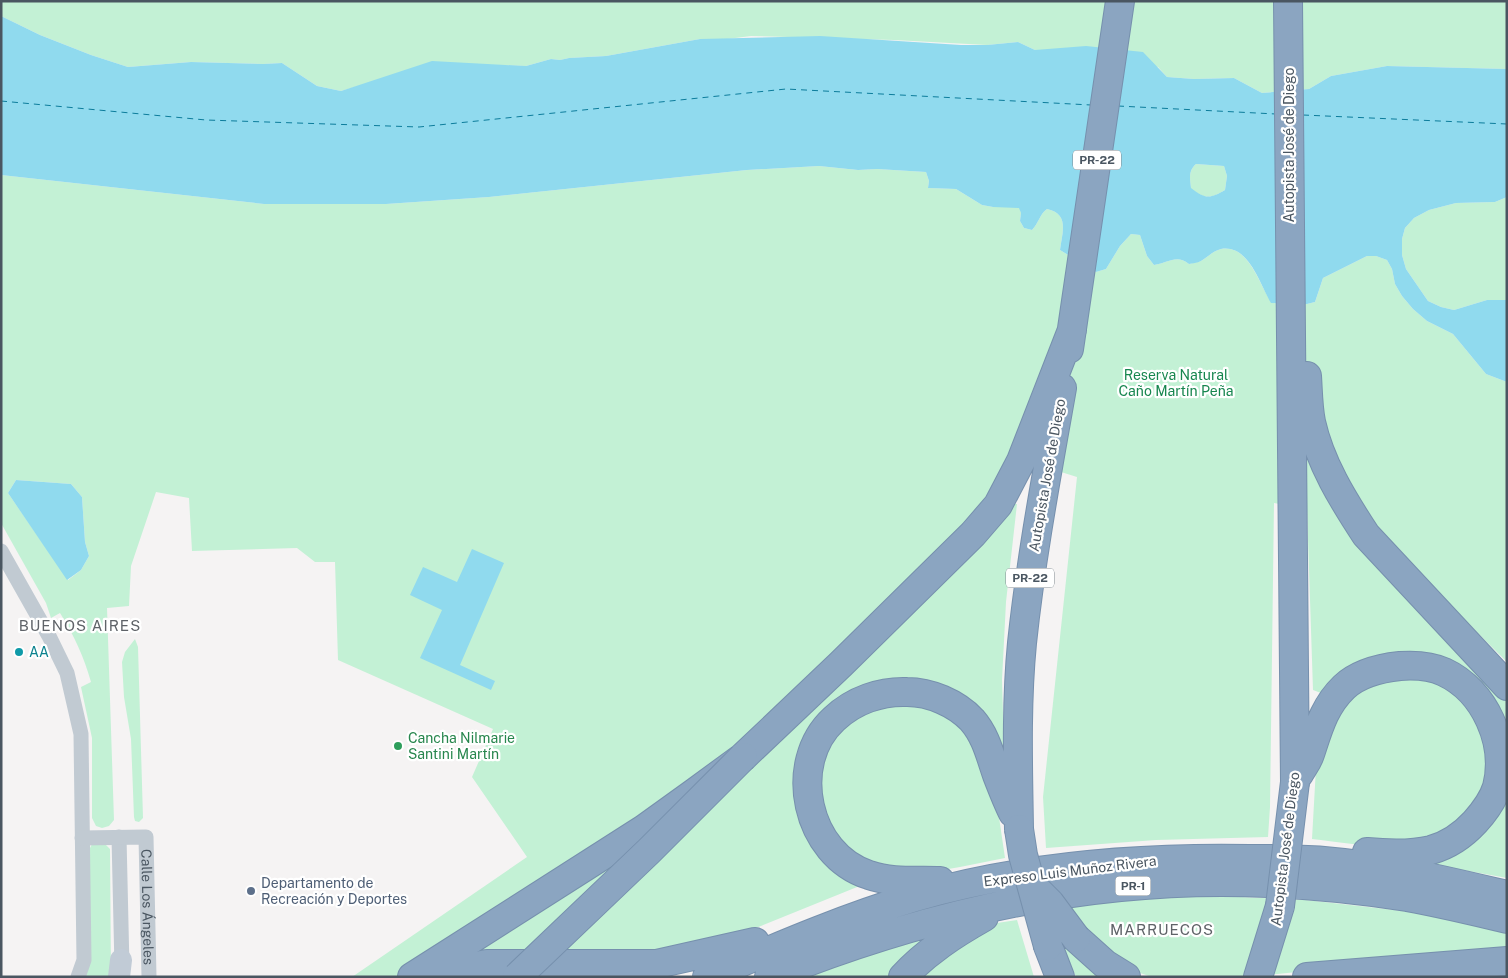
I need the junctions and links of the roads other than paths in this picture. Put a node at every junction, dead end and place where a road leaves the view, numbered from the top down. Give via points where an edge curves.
1 (1120, 1) edge
2 (1288, 1) edge
3 (1290, 307) junction
4 (1073, 324) junction
5 (1, 551) edge
6 (1507, 686) edge
7 (743, 757) junction
8 (1295, 782) junction
9 (1019, 829) junction
10 (119, 837) junction
11 (82, 838) junction
12 (1326, 861) junction
13 (1031, 885) junction
14 (955, 887) junction
15 (1507, 895) edge
16 (1009, 903) junction
17 (1280, 906) junction
18 (860, 915) junction
19 (1507, 918) edge
20 (1507, 960) edge
21 (121, 971) edge
22 (1507, 971) edge
23 (78, 977) edge
24 (149, 977) edge
25 (412, 977) edge
26 (438, 977) edge
27 (517, 977) edge
28 (707, 977) edge
29 (769, 977) edge
30 (903, 977) edge
31 (1060, 977) edge
32 (1126, 977) edge
33 (1258, 977) edge
34 (1268, 977) edge
35 (1307, 977) edge
36 (1460, 977) edge

1 - 4 highway, Autopista José de Diego / PR-22
2 - 3 highway, Autopista José de Diego
3 - 6 highway via 1306,366 1311,421 1325,464 1344,501 1366,535
3 - 8 highway, Autopista José de Diego
4 - 7 highway via 1021,461 998,506
4 - 9 highway, Autopista José de Diego / PR-22 via 1033,556 1022,644 1017,732
5 - 11 street via 50,636 66,673 81,734
7 - 25 highway, bridge via 644,829
7 - 27 highway, bridge
8 - 12 highway via 1310,756 1321,721 1336,696 1345,686 1366,674 1390,667 1416,666 1444,672 1467,687 1494,728 1500,758 1496,788 1484,812 1467,831 1433,849 1388,854 1357,851
8 - 17 highway, Autopista José de Diego, bridge
9 - 13 highway, Autopista José de Diego / PR-22, bridge
9 - 14 highway via 979,729 965,713 942,699 916,692 880,694 862,700 834,719 815,746 809,767 809,800 824,843 842,862 868,875 945,882
10 - 11 street
10 - 21 street, Calle Los Ángeles
10 - 24 street, Calle Los Ángeles via 146,837
11 - 23 street via 84,960
12 - 14 highway, Expreso Luis Muñoz Rivera / PR-1 via 1144,860 991,879
12 - 15 highway, Expreso Luis Muñoz Rivera / PR-1 via 1384,868
13 - 31 highway, Autopista José de Diego / PR-22, bridge
13 - 32 highway, bridge via 1050,903 1076,938 1105,964
14 - 18 highway, Expreso Luis Muñoz Rivera / PR-1
16 - 19 highway, Expreso Luis Muñoz Rivera / PR-1 via 1106,888 1193,882 1267,882 1408,897
16 - 29 highway, Expreso Luis Muñoz Rivera / PR-1 via 919,924 818,957
16 - 30 highway via 959,931 918,961
17 - 33 highway
17 - 34 highway, Autopista José de Diego
18 - 26 highway via 822,920 746,945 657,964 487,964
18 - 28 highway, Expreso Luis Muñoz Rivera / PR-1
20 - 35 highway
22 - 36 highway

